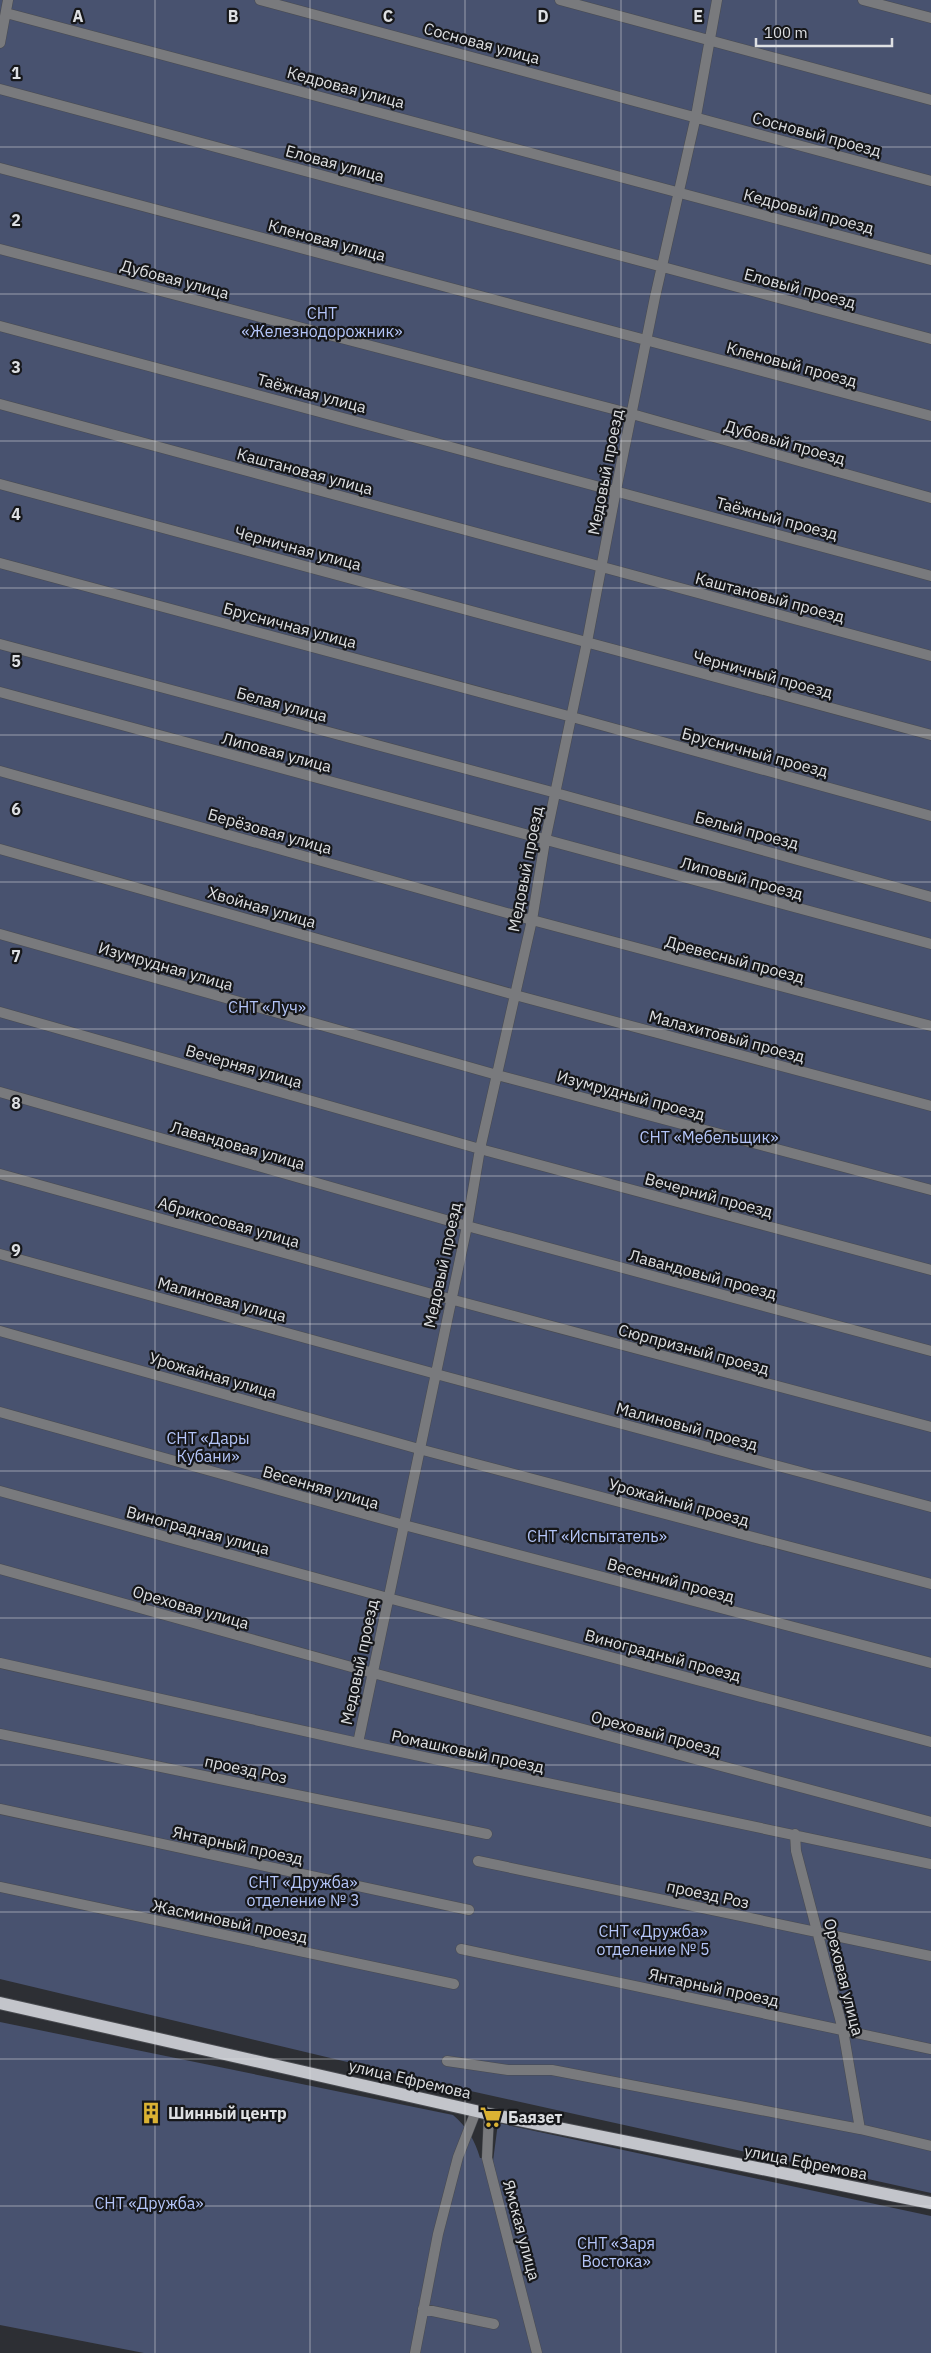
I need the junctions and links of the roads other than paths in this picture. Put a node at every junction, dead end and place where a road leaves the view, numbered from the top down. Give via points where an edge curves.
1 (8, 0) edge
2 (260, 0) edge
3 (560, 0) edge
4 (717, 0) edge
5 (863, 0) edge
6 (6, 13) junction
7 (931, 18) edge
8 (709, 40) junction
9 (0, 43) edge
10 (0, 89) edge
11 (931, 100) edge
12 (696, 116) junction
13 (0, 168) edge
14 (931, 181) edge
15 (679, 191) junction
16 (0, 248) edge
17 (931, 260) edge
18 (662, 266) junction
19 (0, 326) edge
20 (931, 339) edge
21 (646, 341) junction
22 (0, 404) edge
23 (632, 414) junction
24 (931, 416) edge
25 (0, 484) edge
26 (616, 490) junction
27 (931, 498) edge
28 (0, 563) edge
29 (602, 567) junction
30 (931, 576) edge
31 (587, 642) junction
32 (0, 644) edge
33 (931, 656) edge
34 (0, 692) edge
35 (572, 717) junction
36 (931, 735) edge
37 (0, 771) edge
38 (556, 793) junction
39 (931, 816) edge
40 (546, 841) junction
41 (0, 849) edge
42 (931, 897) edge
43 (532, 920) junction
44 (0, 934) edge
45 (931, 944) edge
46 (515, 994) junction
47 (0, 1012) edge
48 (931, 1026) edge
49 (497, 1075) junction
50 (0, 1092) edge
51 (931, 1106) edge
52 (480, 1148) junction
53 (0, 1174) edge
54 (931, 1190) edge
55 (467, 1226) junction
56 (0, 1254) edge
57 (931, 1270) edge
58 (450, 1299) junction
59 (0, 1331) edge
60 (931, 1350) edge
61 (436, 1374) junction
62 (0, 1412) edge
63 (931, 1427) edge
64 (419, 1449) junction
65 (0, 1490) edge
66 (931, 1507) edge
67 (404, 1525) junction
68 (0, 1569) edge
69 (931, 1584) edge
70 (388, 1598) junction
71 (0, 1663) edge
72 (931, 1663) edge
73 (373, 1673) junction
74 (0, 1734) edge
75 (931, 1742) edge
76 (358, 1743) junction
77 (0, 1809) edge
78 (931, 1822) edge
79 (487, 1834) dead end
80 (795, 1834) junction
81 (478, 1861) dead end
82 (931, 1864) edge
83 (0, 1887) edge
84 (469, 1910) dead end
85 (817, 1933) junction
86 (462, 1949) dead end
87 (931, 1956) edge
88 (454, 1984) dead end
89 (0, 2003) edge
90 (843, 2030) junction
91 (931, 2049) edge
92 (447, 2061) dead end
93 (483, 2112) junction
94 (860, 2129) junction
95 (931, 2146) edge
96 (931, 2203) edge
97 (423, 2309) junction
98 (494, 2324) dead end
99 (415, 2353) edge
100 (537, 2353) edge

1 - 6 street
2 - 12 street, Сосновая улица
3 - 8 street
4 - 8 street, Медовый проезд
5 - 7 street
6 - 9 street
6 - 15 street, Кедровая улица
8 - 11 street
8 - 12 street, Медовый проезд
10 - 18 street, Еловая улица
12 - 14 street, Сосновый проезд
12 - 15 street, Медовый проезд
13 - 21 street, Кленовая улица
15 - 17 street, Кедровый проезд
15 - 18 street, Медовый проезд
16 - 23 street, Дубовая улица
18 - 20 street, Еловый проезд
18 - 21 street, Медовый проезд
19 - 26 street, Таёжная улица
21 - 23 street, Медовый проезд
21 - 24 street, Кленовый проезд
22 - 29 street, Каштановая улица
23 - 26 street, Медовый проезд
23 - 27 street, Дубовый проезд
25 - 31 street, Черничная улица
26 - 29 street, Медовый проезд
26 - 30 street, Таёжный проезд
28 - 35 street, Брусничная улица
29 - 31 street, Медовый проезд
29 - 33 street, Каштановый проезд
31 - 35 street, Медовый проезд
31 - 36 street, Черничный проезд
32 - 38 street, Белая улица
34 - 40 street, Липовая улица
35 - 38 street, Медовый проезд
35 - 39 street, Брусничный проезд
37 - 43 street, Берёзовая улица
38 - 40 street, Медовый проезд
38 - 42 street, Белый проезд
40 - 43 street, Медовый проезд
40 - 45 street, Липовый проезд
41 - 46 street, Хвойная улица
43 - 46 street, Медовый проезд
43 - 48 street, Древесный проезд
44 - 49 street, Изумрудная улица
46 - 49 street, Медовый проезд
46 - 51 street, Малахитовый проезд
47 - 52 street, Вечерняя улица
49 - 52 street, Медовый проезд
49 - 54 street, Изумрудный проезд
50 - 55 street, Лавандовая улица
52 - 55 street, Медовый проезд
52 - 57 street, Вечерний проезд
53 - 58 street, Абрикосовая улица
55 - 58 street, Медовый проезд
55 - 60 street, Лавандовый проезд
56 - 61 street, Малиновая улица
58 - 61 street, Медовый проезд
58 - 63 street, Сюрпризный проезд
59 - 64 street, Урожайная улица
61 - 64 street, Медовый проезд
61 - 66 street, Малиновый проезд
62 - 67 street, Весенняя улица
64 - 67 street, Медовый проезд
64 - 69 street, Урожайный проезд
65 - 70 street, Виноградная улица
67 - 70 street, Медовый проезд
67 - 72 street, Весенний проезд
68 - 73 street, Ореховая улица
70 - 73 street, Медовый проезд
70 - 75 street, Виноградный проезд
71 - 76 street, Ромашковый проезд
73 - 76 street, Медовый проезд
73 - 78 street, Ореховый проезд
74 - 79 street, проезд Роз
76 - 80 street, Ромашковый проезд
77 - 84 street, Янтарный проезд
80 - 82 street, Ромашковый проезд
80 - 85 street, Ореховая улица via 796,1851
81 - 85 street, проезд Роз
83 - 88 street, Жасминовый проезд
85 - 87 street, проезд Роз
85 - 90 street, Ореховая улица
86 - 90 street, Янтарный проезд
89 - 93 main road, улица Ефремова
90 - 91 street, Янтарный проезд
90 - 94 street, Ореховая улица
92 - 94 street, улица Ефремова via 508,2070 552,2070
93 - 96 main road, улица Ефремова
93 - 97 street via 456,2166
93 - 100 street, Ямская улица via 487,2158
94 - 95 street, улица Ефремова
97 - 98 street
97 - 99 street

